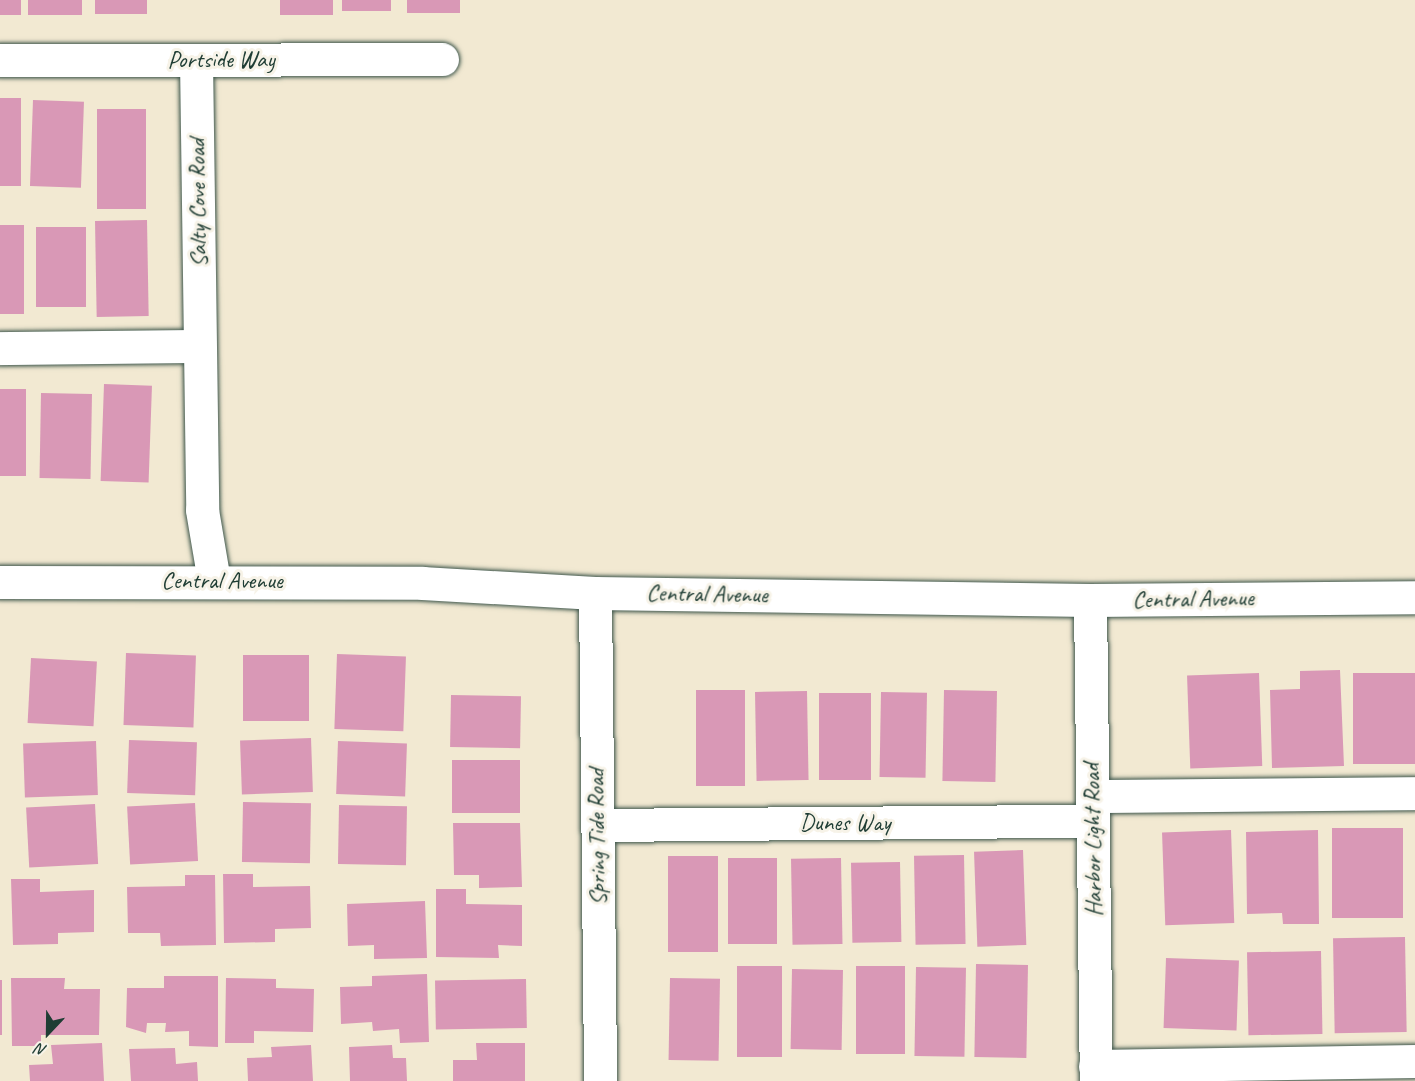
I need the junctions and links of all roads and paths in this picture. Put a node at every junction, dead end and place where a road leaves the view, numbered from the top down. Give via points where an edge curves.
1 (442, 59) dead end
2 (0, 60) edge
3 (196, 60) junction
4 (199, 345) junction
5 (0, 348) edge
6 (214, 581) junction
7 (0, 582) edge
8 (595, 593) junction
9 (1415, 597) edge
10 (1090, 600) junction
11 (1415, 793) edge
12 (1093, 809) junction
13 (597, 825) junction
14 (1415, 1061) edge
15 (1096, 1073) edge
16 (600, 1081) edge

1 - 3 street, Portside Way
2 - 3 street, Portside Way
3 - 4 street, Salty Cove Road
4 - 5 street
4 - 6 street, Salty Cove Road via 202,510
6 - 7 street, Central Avenue
6 - 8 street, Central Avenue via 422,583
8 - 10 street, Central Avenue
8 - 13 street, Spring Tide Road
9 - 10 street, Central Avenue
10 - 12 street, Harbor Light Road
11 - 12 street, Dunes Way
12 - 13 street, Dunes Way
12 - 15 street, Harbor Light Road
13 - 16 street, Spring Tide Road
14 - 15 street

